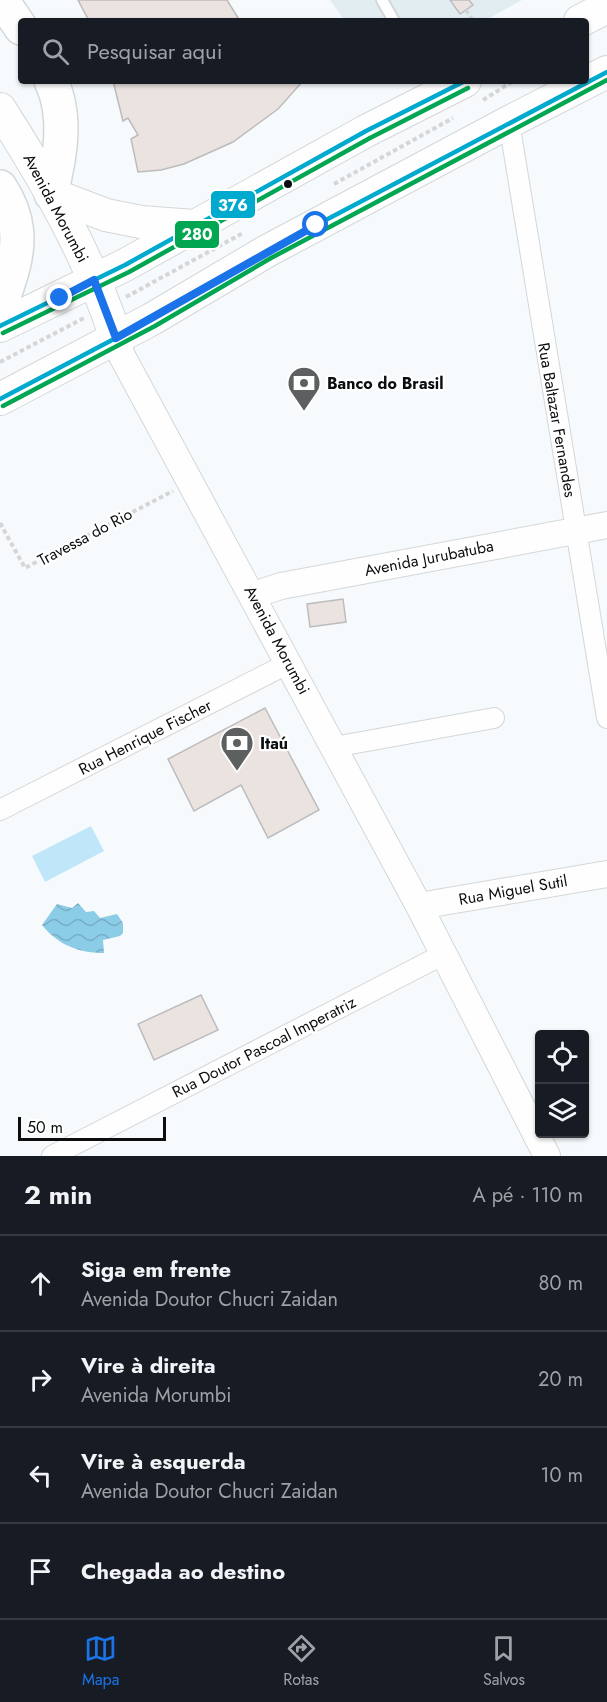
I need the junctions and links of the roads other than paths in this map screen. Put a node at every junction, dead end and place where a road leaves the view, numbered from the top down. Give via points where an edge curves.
1 (2, 0) edge
2 (382, 0) edge
3 (607, 7) edge
4 (392, 18) edge
5 (586, 18) edge
6 (18, 24) edge
7 (607, 72) edge
8 (589, 81) edge
9 (52, 84) edge
10 (583, 84) edge
11 (453, 96) edge
12 (5, 116) edge
13 (509, 122) junction
14 (0, 187) edge
15 (51, 194) junction
16 (194, 226) junction
17 (100, 294) junction
18 (0, 304) edge
19 (0, 326) edge
20 (116, 338) junction
21 (0, 399) edge
22 (607, 525) edge
23 (576, 531) junction
24 (253, 595) junction
25 (290, 663) junction
26 (494, 718) dead end
27 (607, 718) edge
28 (334, 747) junction
29 (0, 810) edge
30 (607, 874) edge
31 (419, 906) junction
32 (444, 954) junction
33 (52, 1156) edge
34 (547, 1156) edge

1 - 6 highway
2 - 4 lane
3 - 5 main road
7 - 8 main road
9 - 15 highway via 61,145
10 - 13 main road
11 - 16 main road via 366,132
12 - 15 main road, Avenida Morumbi
13 - 20 main road via 267,251
13 - 23 street, Rua Baltazar Fernandes
14 - 18 highway via 14,213 18,241 16,259
15 - 16 main road via 106,215
15 - 17 main road, Avenida Morumbi
16 - 17 main road
17 - 19 main road
17 - 20 main road, Avenida Morumbi
20 - 21 main road
20 - 24 street, Avenida Morumbi via 122,356
22 - 23 street, Avenida Jurubatuba
23 - 24 street, Avenida Jurubatuba via 281,586
23 - 27 street, Rua Baltazar Fernandes
24 - 25 street, Avenida Morumbi
25 - 28 street, Avenida Morumbi
25 - 29 street, Rua Henrique Fischer
26 - 28 street
28 - 31 street, Avenida Morumbi
30 - 31 street, Rua Miguel Sutil
31 - 32 street, Avenida Morumbi
32 - 33 street, Rua Doutor Pascoal Imperatriz
32 - 34 street, Avenida Morumbi

